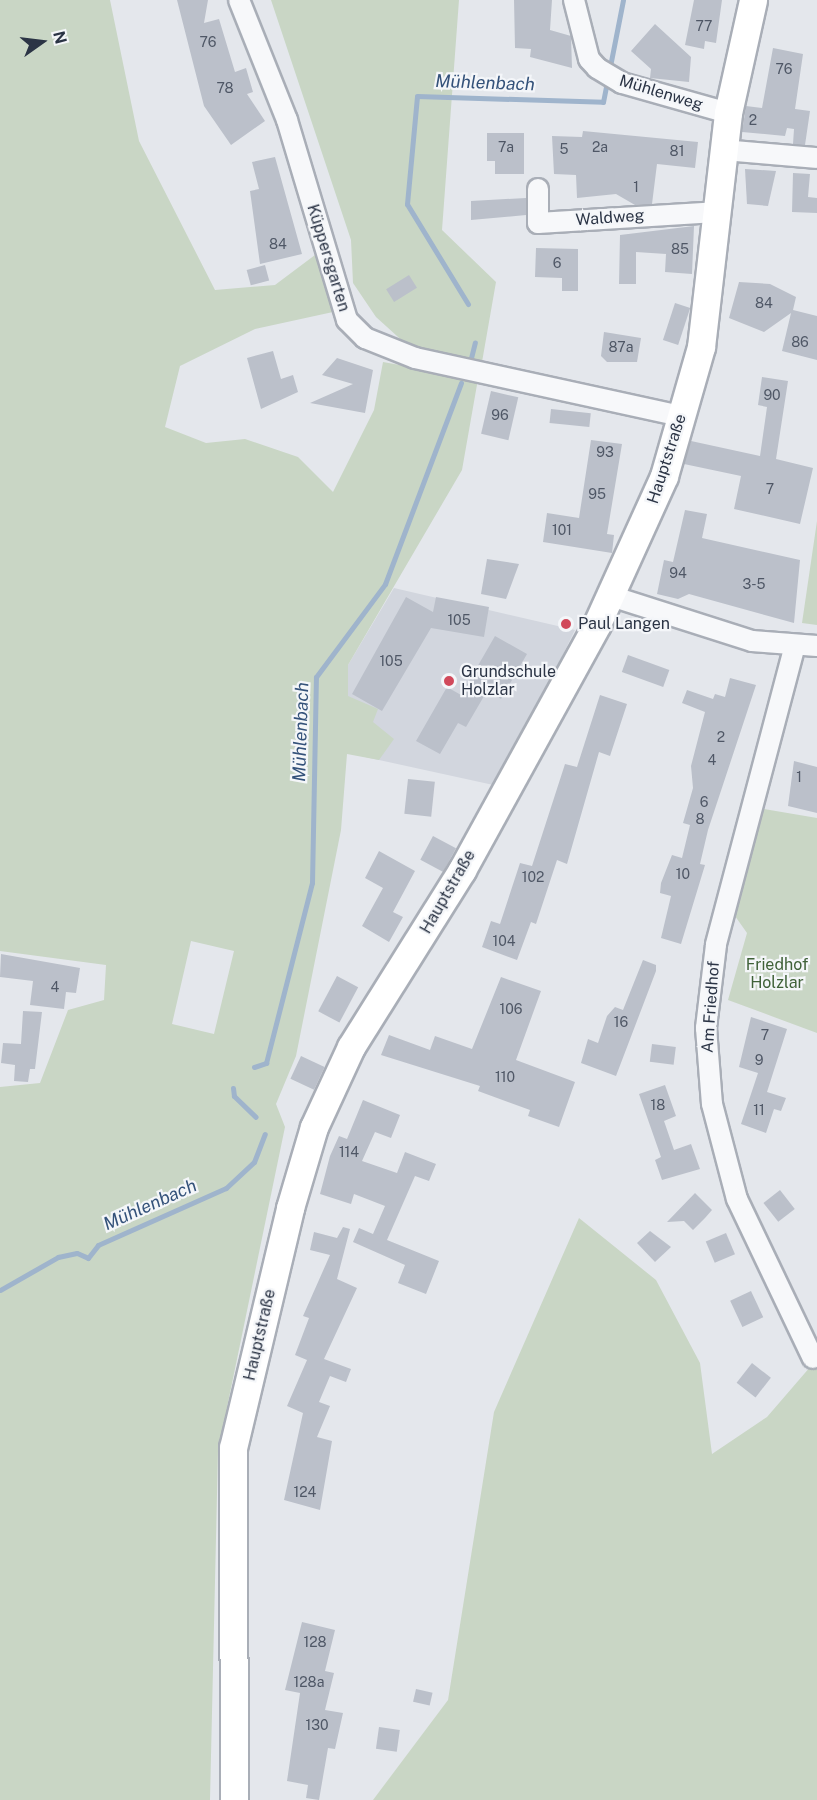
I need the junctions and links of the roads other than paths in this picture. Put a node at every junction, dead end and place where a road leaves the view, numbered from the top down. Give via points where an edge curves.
1 (239, 0) edge
2 (574, 0) edge
3 (753, 0) edge
4 (728, 113) junction
5 (723, 150) junction
6 (817, 158) edge
7 (538, 189) dead end
8 (716, 212) junction
9 (682, 416) junction
10 (611, 596) junction
11 (795, 645) junction
12 (817, 646) edge
13 (813, 1358) dead end
14 (234, 1800) edge

1 - 9 street, Küppersgarten via 287,120 347,320 365,338 415,358
2 - 4 street, Mühlenweg via 589,59 597,68 622,83
3 - 4 main road, Hauptstraße
4 - 5 main road, Hauptstraße
5 - 6 street
5 - 8 main road, Hauptstraße
7 - 8 street, Waldweg via 538,223
8 - 9 main road, Hauptstraße via 701,347
9 - 10 main road, Hauptstraße via 664,476
10 - 11 street via 689,625
10 - 14 main road, Hauptstraße via 462,870 351,1047 314,1127 233,1448
11 - 12 street
11 - 13 street, Am Friedhof via 716,945 706,1028 712,1104 737,1199

